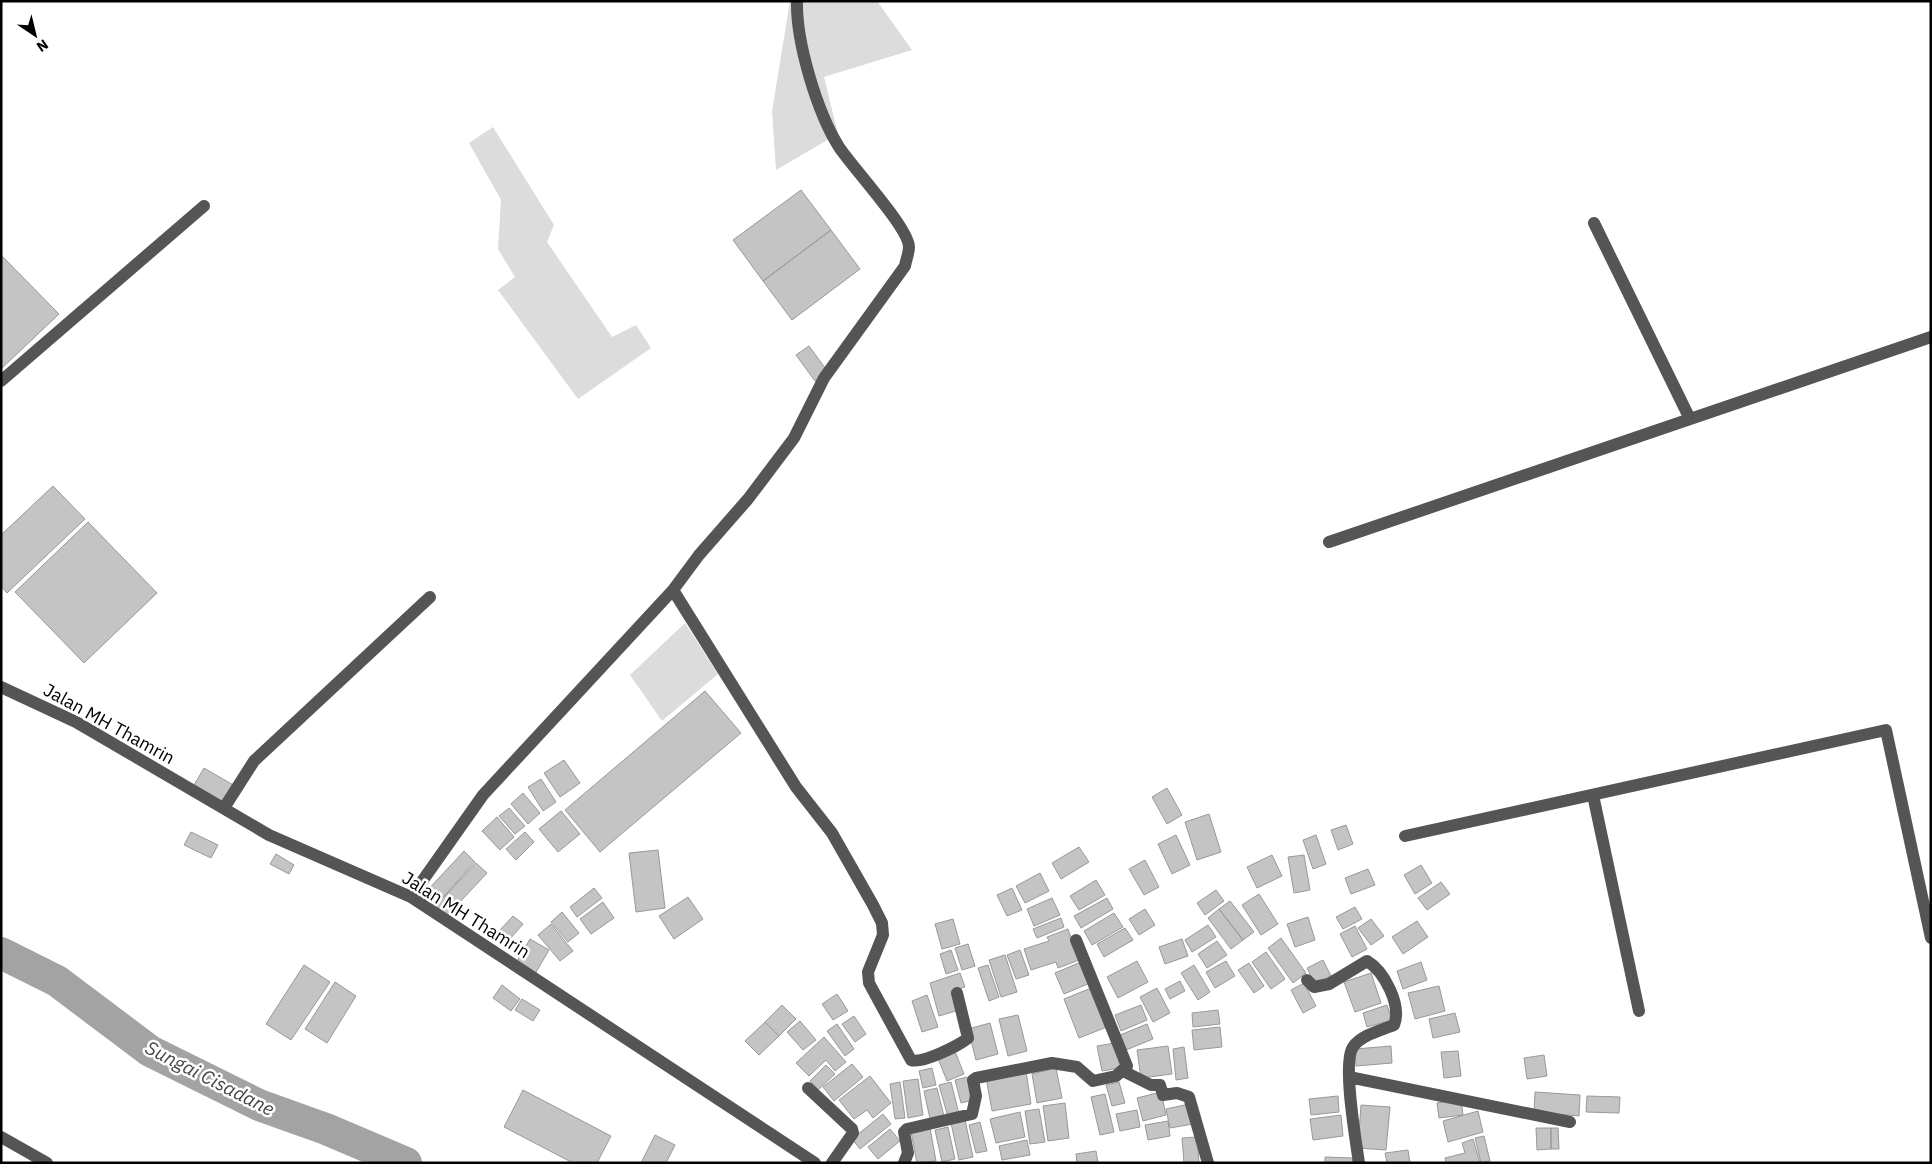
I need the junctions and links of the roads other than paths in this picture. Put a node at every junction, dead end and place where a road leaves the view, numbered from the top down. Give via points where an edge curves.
1 (797, 1) edge
2 (204, 206) dead end
3 (1594, 223) dead end
4 (1931, 337) edge
5 (1, 381) edge
6 (1690, 419) junction
7 (1329, 542) dead end
8 (673, 590) junction
9 (430, 597) dead end
10 (1, 687) edge
11 (1593, 794) junction
12 (224, 808) junction
13 (1405, 836) dead end
14 (411, 897) junction
15 (1931, 938) edge
16 (1076, 940) dead end
17 (1307, 980) dead end
18 (957, 993) dead end
19 (1639, 1011) dead end
20 (1123, 1071) junction
21 (1349, 1077) junction
22 (808, 1088) dead end
23 (1570, 1122) dead end
24 (1, 1138) edge
25 (832, 1162) edge
26 (47, 1163) edge
27 (815, 1163) edge
28 (904, 1163) edge
29 (1208, 1163) edge
30 (1359, 1163) edge

1 - 8 street via 796,18 812,88 839,146 900,227 910,246 905,266 824,378 794,438
2 - 5 street
3 - 6 street
4 - 6 street
6 - 7 street
8 - 14 street via 483,795
8 - 18 street via 796,787 832,833 882,923 883,935 868,972 869,983 911,1060 916,1062 930,1058 968,1038
9 - 12 street via 254,761
10 - 12 street, Jalan MH Thamrin via 76,722
11 - 13 street
11 - 15 street via 1886,730
11 - 19 street
12 - 14 street, Jalan MH Thamrin via 269,835
14 - 27 street, Jalan MH Thamrin
16 - 20 street via 1121,1046 1127,1066
17 - 21 street via 1314,987 1329,984 1367,962 1377,967 1394,1000 1397,1017 1394,1025 1353,1046
20 - 28 street via 1116,1076 1093,1081 1078,1067 1052,1063 976,1078 972,1114 907,1129 904,1132 908,1153
20 - 29 street via 1151,1085 1160,1085 1164,1095 1177,1093 1189,1097
21 - 23 street
21 - 30 street
22 - 25 street via 852,1129 853,1133
24 - 26 street

